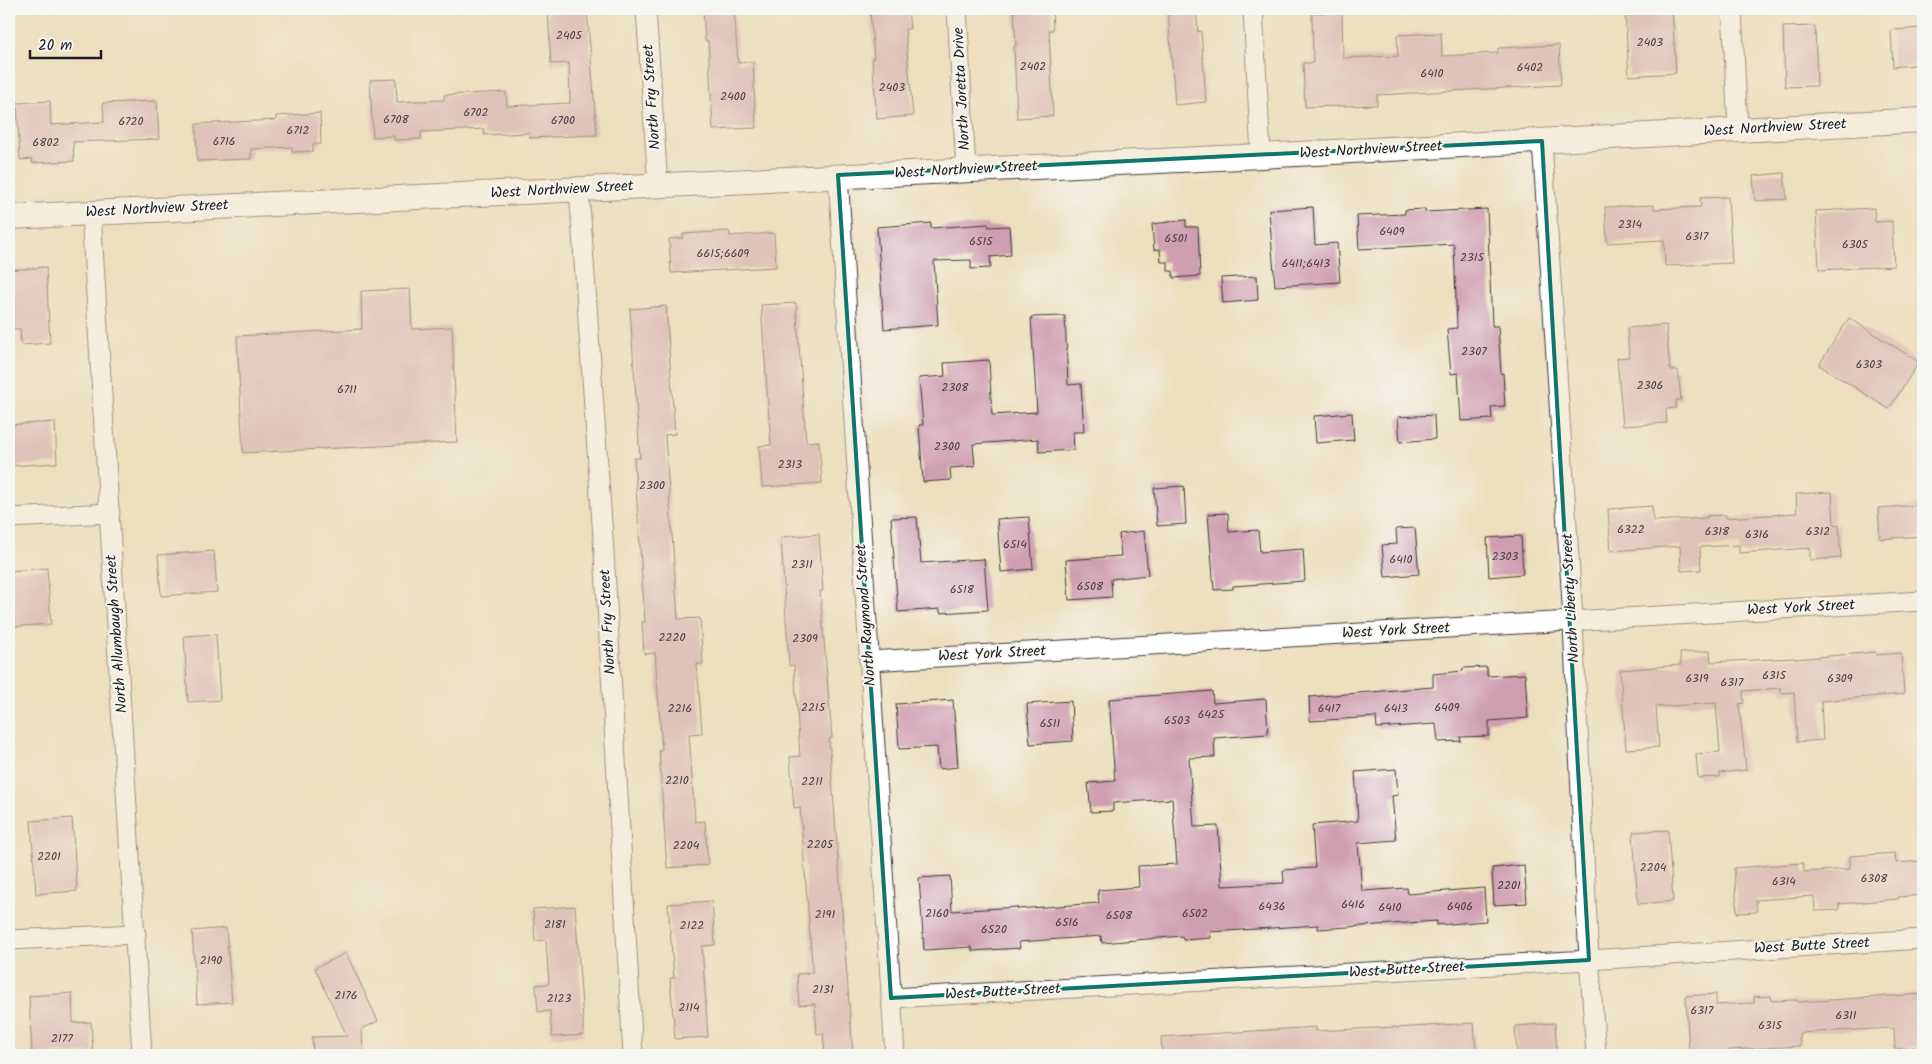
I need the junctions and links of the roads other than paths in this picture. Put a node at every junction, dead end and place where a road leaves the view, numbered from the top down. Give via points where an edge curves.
1 (646, 9) edge
2 (958, 9) edge
3 (1253, 9) edge
4 (1732, 9) edge
5 (1923, 120) edge
6 (1738, 130) junction
7 (1542, 141) junction
8 (1261, 156) junction
9 (966, 170) junction
10 (838, 175) junction
11 (658, 186) junction
12 (579, 189) junction
13 (91, 212) junction
14 (9, 217) edge
15 (110, 513) junction
16 (9, 518) edge
17 (1923, 601) edge
18 (1573, 621) junction
19 (870, 661) junction
20 (136, 934) junction
21 (1923, 939) edge
22 (9, 940) edge
23 (1589, 960) junction
24 (891, 998) junction
25 (142, 1055) edge
26 (633, 1055) edge
27 (895, 1055) edge
28 (1596, 1055) edge

1 - 11 street, North Fry Street
2 - 9 street, North Joretta Drive
3 - 8 street
4 - 6 street
5 - 6 street, West Northview Street
6 - 7 street, West Northview Street
7 - 8 street, West Northview Street
7 - 18 street, North Liberty Street
8 - 9 street, West Northview Street
9 - 10 street, West Northview Street
10 - 11 street, West Northview Street
10 - 19 street, North Raymond Street
11 - 12 street, West Northview Street
12 - 13 street, West Northview Street
12 - 26 street, North Fry Street via 605,562
13 - 14 street, West Northview Street
13 - 15 street, North Allumbaugh Street
15 - 16 street
15 - 20 street, North Allumbaugh Street
17 - 18 street, West York Street
18 - 19 street, West York Street
18 - 23 street, North Liberty Street
19 - 24 street, North Raymond Street
20 - 22 street
20 - 25 street, North Allumbaugh Street
21 - 23 street, West Butte Street
23 - 24 street, West Butte Street
23 - 28 street, North Liberty Street
24 - 27 street, North Raymond Street

